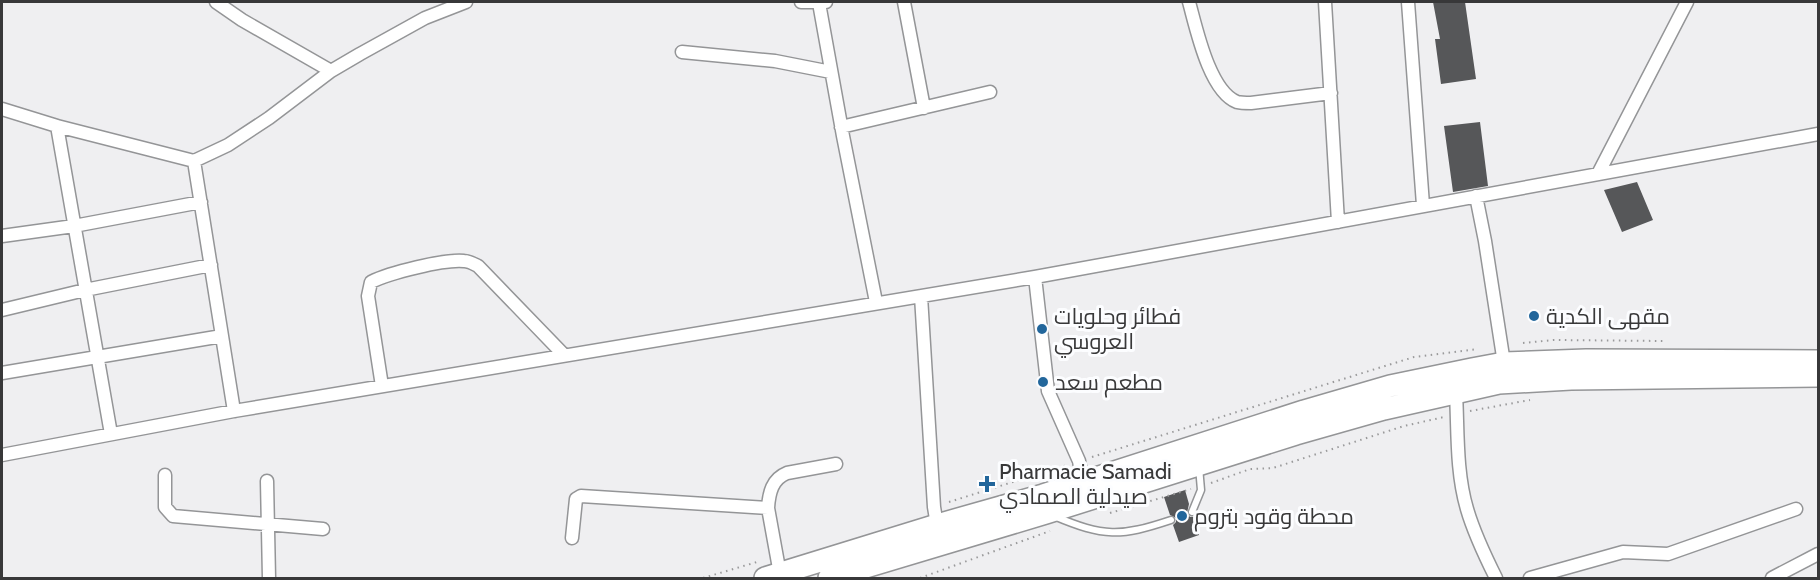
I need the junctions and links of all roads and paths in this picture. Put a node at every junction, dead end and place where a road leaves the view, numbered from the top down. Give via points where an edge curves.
1 (216, 2) edge
2 (466, 2) edge
3 (801, 2) edge
4 (823, 2) edge
5 (904, 2) edge
6 (1189, 2) edge
7 (1325, 2) edge
8 (1408, 2) edge
9 (1687, 2) edge
10 (682, 52) dead end
11 (331, 71) junction
12 (831, 72) junction
13 (990, 92) dead end
14 (1331, 93) junction
15 (924, 108) junction
16 (2, 109) edge
17 (57, 126) junction
18 (841, 127) junction
19 (1818, 134) edge
20 (194, 161) junction
21 (1598, 174) junction
22 (1476, 196) junction
23 (201, 202) junction
24 (1423, 205) junction
25 (1338, 222) junction
26 (74, 226) junction
27 (2, 236) edge
28 (210, 265) junction
29 (1035, 277) junction
30 (85, 290) junction
31 (921, 296) junction
32 (876, 302) junction
33 (2, 310) edge
34 (222, 336) junction
35 (564, 355) junction
36 (98, 357) junction
37 (1818, 361) edge
38 (1504, 363) junction
39 (2, 373) edge
40 (1818, 376) edge
41 (382, 386) junction
42 (1536, 399) dead end
43 (1456, 403) junction
44 (234, 411) junction
45 (111, 434) junction
46 (2, 455) edge
47 (836, 464) dead end
48 (1198, 464) junction
49 (165, 475) dead end
50 (267, 481) dead end
51 (1083, 483) junction
52 (1202, 486) junction
53 (768, 508) junction
54 (1796, 509) dead end
55 (1192, 512) dead end
56 (1047, 513) junction
57 (1105, 514) dead end
58 (1171, 520) dead end
59 (268, 523) junction
60 (1072, 524) junction
61 (937, 525) junction
62 (323, 529) dead end
63 (572, 538) dead end
64 (1818, 554) edge
65 (865, 573) edge
66 (773, 576) edge
67 (269, 579) edge
68 (829, 579) edge
69 (920, 579) edge
70 (1496, 579) edge
71 (1530, 579) edge
72 (1772, 579) edge

1 - 11 street
2 - 11 street via 400,31
3 - 4 street
4 - 12 street
5 - 15 street
6 - 14 street via 1210,69 1230,98 1238,103 1251,103
7 - 14 street
8 - 24 street
9 - 21 street
10 - 12 street via 765,60
11 - 20 street via 228,145
12 - 18 street
13 - 15 street
14 - 25 street
15 - 18 street
16 - 17 street
17 - 20 street
17 - 26 street
18 - 32 street
19 - 21 street
20 - 23 street
21 - 22 street
22 - 24 street
22 - 38 street
23 - 26 street
23 - 28 street
24 - 25 street
25 - 29 street
26 - 27 street
26 - 30 street
28 - 30 street
28 - 34 street
29 - 31 street
29 - 51 street via 1048,391 1079,461
30 - 33 street
30 - 36 street
31 - 32 street
31 - 61 street
32 - 35 street
34 - 36 street
34 - 44 street
35 - 41 street
35 - 41 street via 478,266 465,261 446,263 386,275 371,282 368,296
36 - 39 street
36 - 45 street
37 - 38 highway
38 - 51 highway via 1390,386
40 - 43 highway via 1538,380 1499,383
41 - 44 street
42 - 43 path
43 - 48 highway via 1329,425
43 - 52 path via 1404,426 1274,468 1250,469
43 - 70 street via 1466,508
44 - 45 street
45 - 46 street
47 - 53 street via 780,476 772,488
48 - 52 lane
48 - 56 highway
49 - 59 street via 165,507 173,516
50 - 59 street
51 - 61 highway
52 - 55 lane
52 - 57 path
53 - 63 street via 581,496 576,499
53 - 66 street
54 - 71 street via 1668,554 1623,552
56 - 60 lane
56 - 65 highway
58 - 60 lane via 1108,533
59 - 62 street
59 - 67 street
60 - 69 path
61 - 66 highway
64 - 72 street
65 - 68 highway

